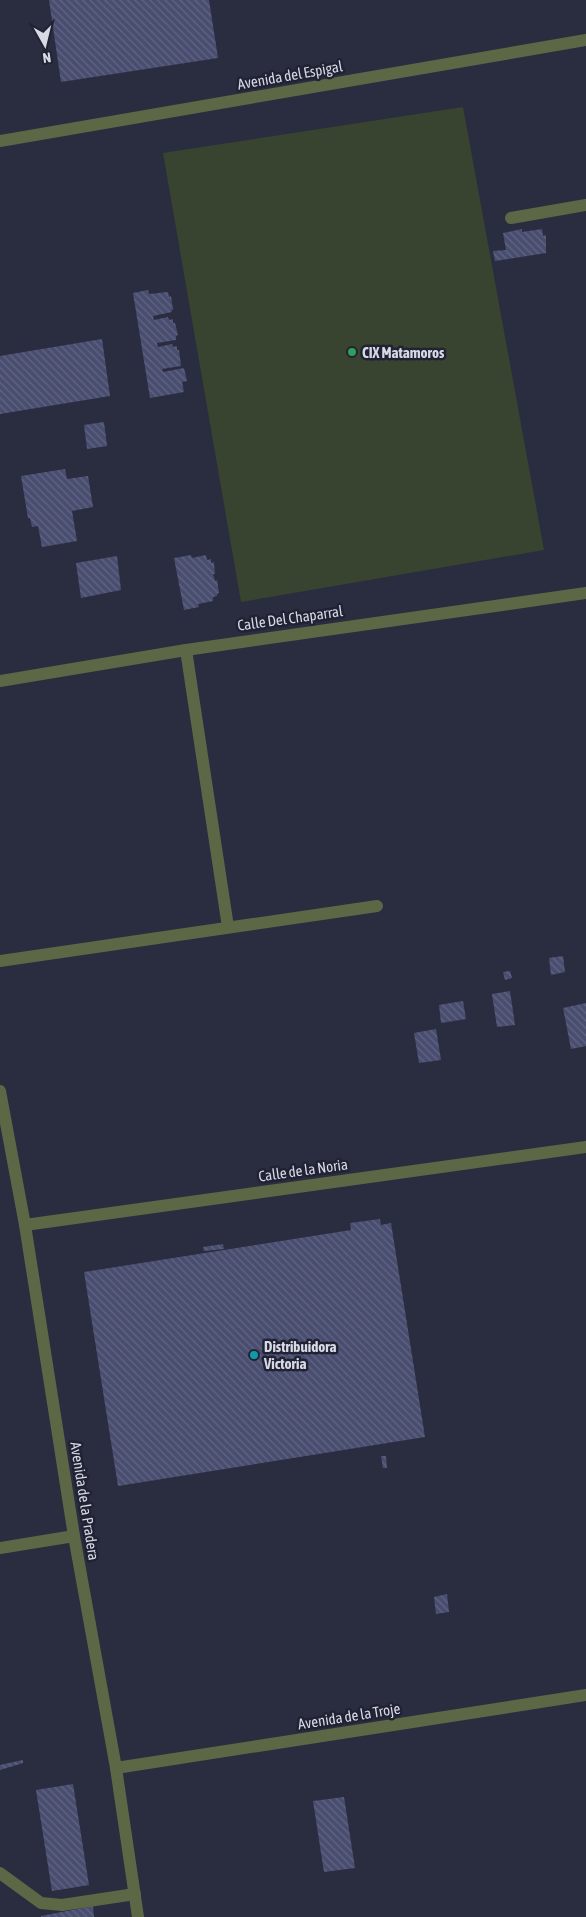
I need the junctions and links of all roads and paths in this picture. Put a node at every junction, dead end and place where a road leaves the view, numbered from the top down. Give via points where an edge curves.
1 (586, 40) edge
2 (0, 142) edge
3 (586, 205) edge
4 (511, 218) dead end
5 (586, 592) edge
6 (186, 650) junction
7 (0, 681) edge
8 (377, 906) dead end
9 (228, 927) junction
10 (0, 961) edge
11 (0, 1091) edge
12 (586, 1147) edge
13 (25, 1225) junction
14 (74, 1536) junction
15 (0, 1548) edge
16 (586, 1695) edge
17 (116, 1768) junction
18 (0, 1873) edge
19 (135, 1894) junction
20 (138, 1917) edge

1 - 2 street, Avenida del Espigal
3 - 4 street
5 - 6 street, Calle Del Chaparral
6 - 7 street, Calle Del Chaparral
6 - 9 street
8 - 9 street
9 - 10 street
11 - 13 street, Avenida de la Pradera
12 - 13 street, Calle de la Noria
13 - 14 street, Avenida de la Pradera
14 - 15 street
14 - 17 street, Avenida de la Pradera
16 - 17 street, Avenida de la Troje
17 - 19 street, Avenida de la Pradera
18 - 19 street via 41,1903 62,1905
19 - 20 street, Avenida de la Pradera

